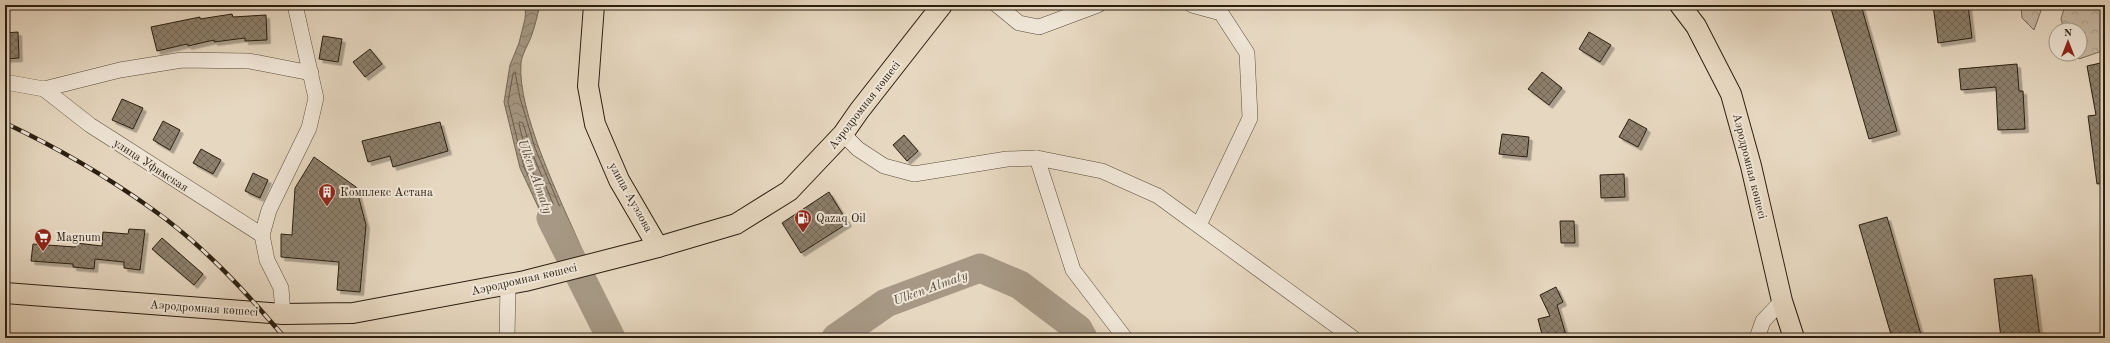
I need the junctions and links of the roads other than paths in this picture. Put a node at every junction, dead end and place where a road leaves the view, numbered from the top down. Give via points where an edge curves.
1 (295, 5) edge
2 (594, 5) edge
3 (942, 5) edge
4 (997, 5) edge
5 (1098, 5) edge
6 (1192, 5) edge
7 (1683, 6) edge
8 (311, 73) junction
9 (5, 82) edge
10 (44, 89) junction
11 (843, 134) junction
12 (1037, 158) junction
13 (1199, 225) junction
14 (262, 235) junction
15 (658, 247) junction
16 (517, 282) junction
17 (5, 293) edge
18 (1782, 301) junction
19 (283, 314) junction
20 (507, 338) edge
21 (1125, 338) edge
22 (1353, 338) edge
23 (1757, 338) edge
24 (1794, 338) edge

1 - 8 street
2 - 15 main road, улица Ауэзова via 588,86 595,124 619,180
3 - 11 main road, Аэродромная көшесі
4 - 5 street via 1019,23 1039,27
6 - 13 street via 1221,13 1247,52 1250,118
7 - 18 main road, Аэродромная көшесі via 1703,38 1731,94 1751,166
8 - 10 street via 249,61 182,60 120,70
8 - 14 street via 316,98 309,128 269,210
9 - 10 street
10 - 14 street, улица Уфимская via 90,125
11 - 12 street via 858,149 884,166 914,174 1007,159
11 - 15 main road, Аэродромная көшесі via 790,191 736,224
12 - 13 street via 1102,171 1158,196
12 - 21 street via 1073,270
13 - 22 street
14 - 19 street via 267,260 281,288
15 - 16 main road, Аэродромная көшесі
16 - 19 main road, Аэродромная көшесі via 354,313
16 - 20 street
17 - 19 main road, Аэродромная көшесі
18 - 23 street via 1763,321
18 - 24 main road, Аэродромная көшесі

